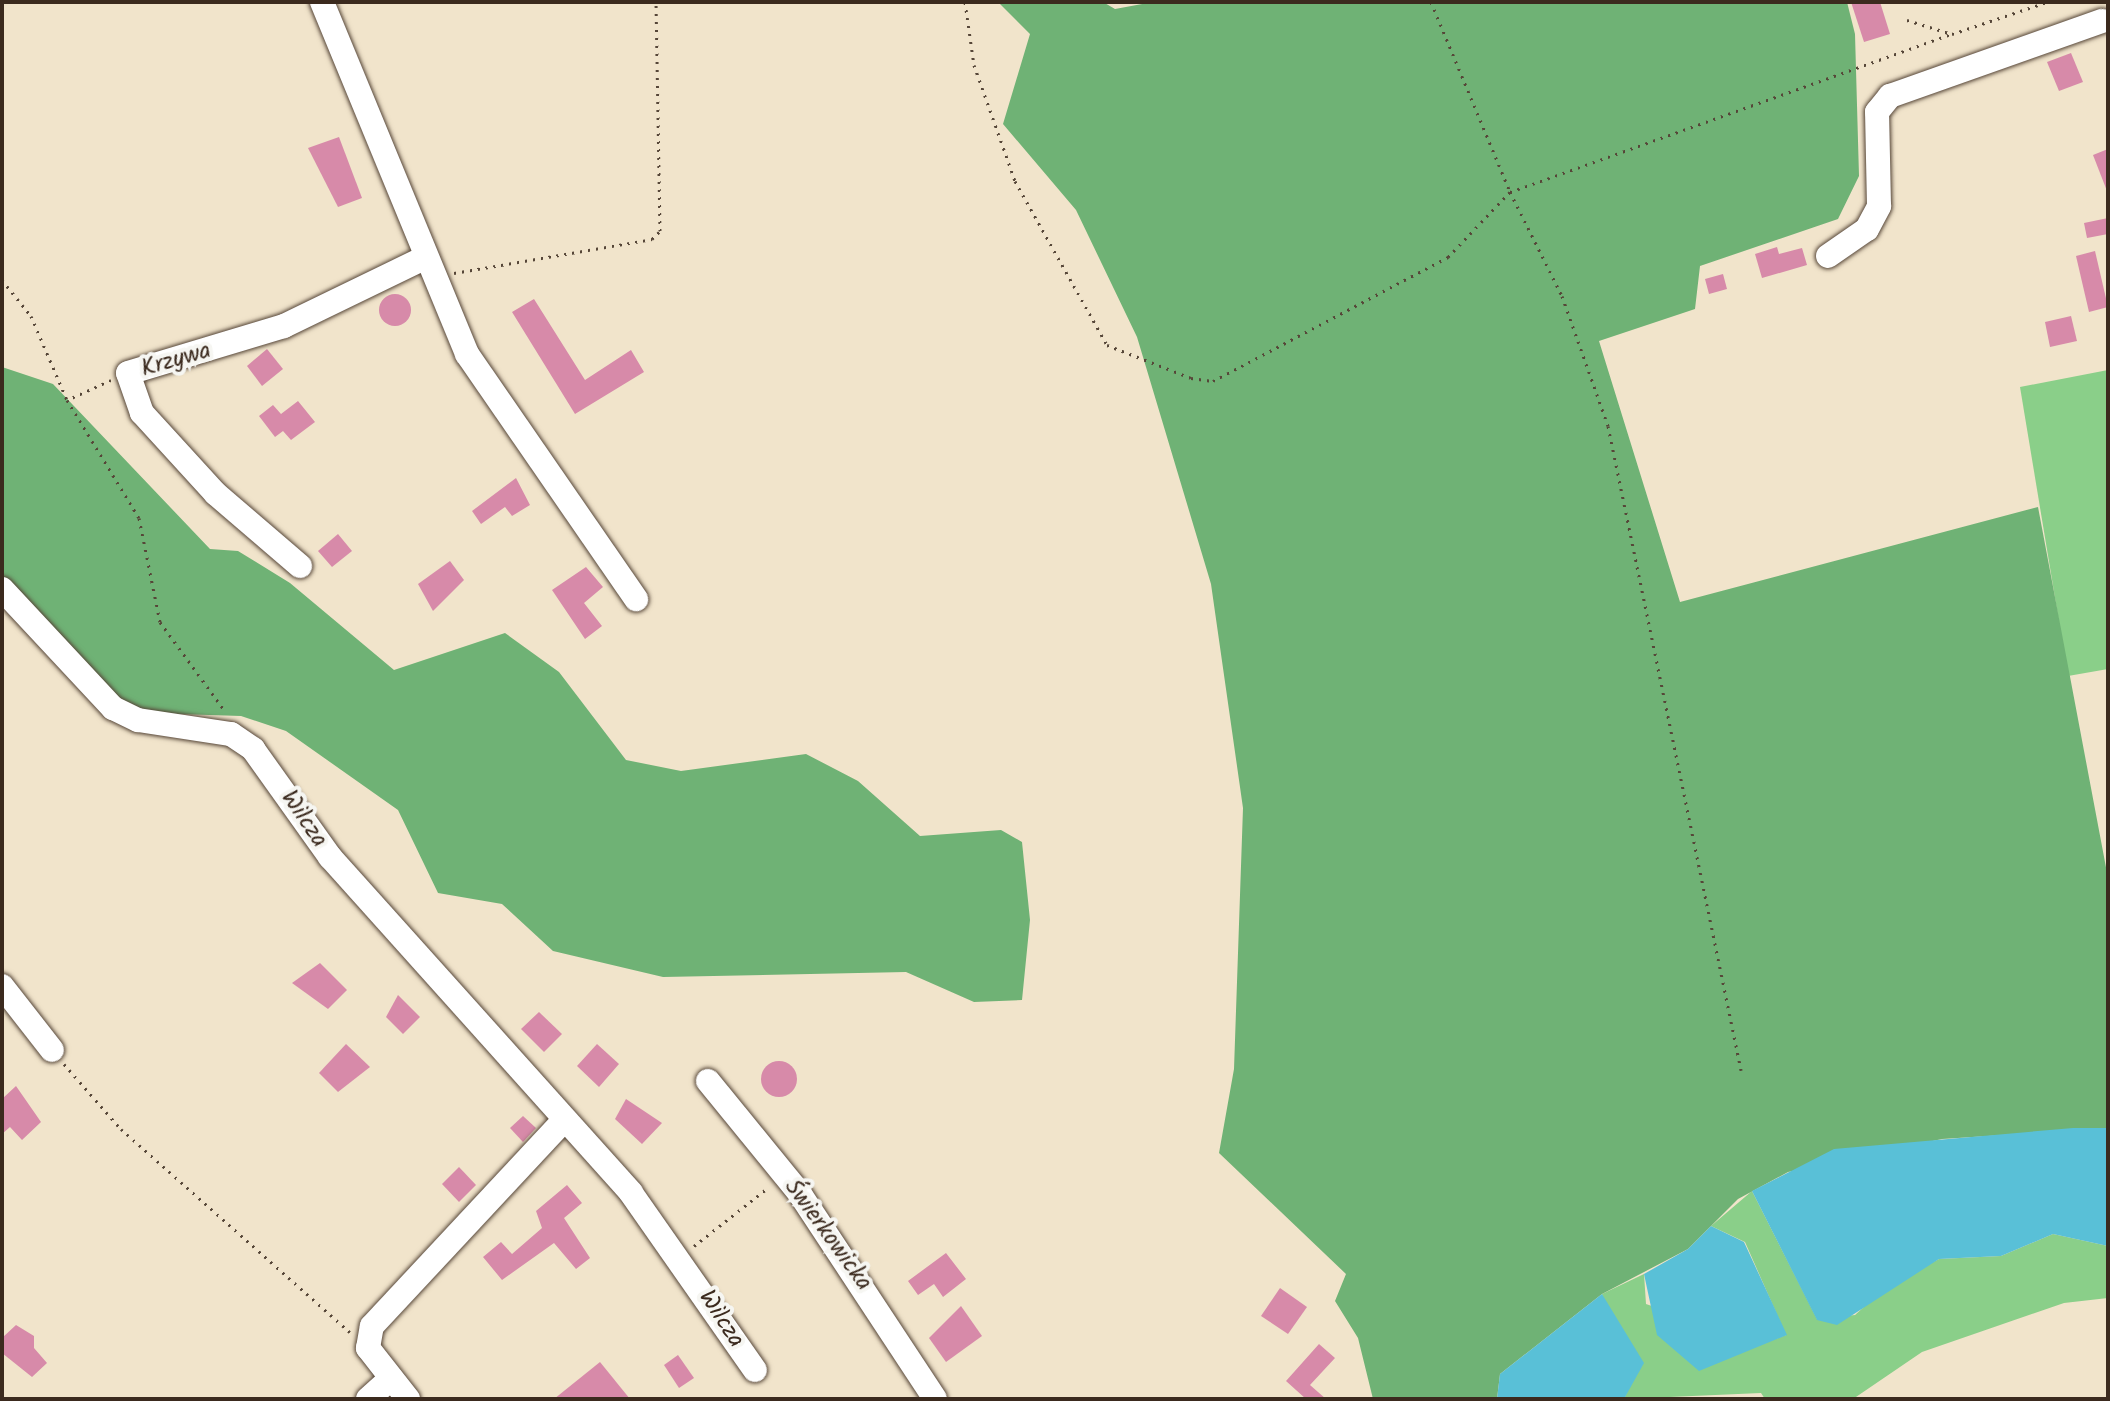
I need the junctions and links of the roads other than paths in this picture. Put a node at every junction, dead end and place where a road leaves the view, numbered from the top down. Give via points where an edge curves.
1 (322, 2) edge
2 (2102, 19) edge
3 (1828, 256) dead end
4 (426, 268) junction
5 (300, 566) dead end
6 (2, 589) edge
7 (636, 599) dead end
8 (2, 986) edge
9 (52, 1050) road end
10 (708, 1081) dead end
11 (564, 1120) junction
12 (755, 1370) dead end
13 (391, 1378) junction
14 (368, 1399) edge
15 (408, 1399) edge
16 (935, 1399) edge

1 - 4 street
2 - 3 street via 1890,96 1877,112 1879,206 1867,229
4 - 5 street, Krzywa via 284,326 128,373 142,413 216,494
4 - 7 street via 486,389
6 - 11 street, Wilcza via 113,708 138,720 231,734 253,749 330,857
8 - 9 street
10 - 16 street, Świerkowicka via 785,1174
11 - 12 street, Wilcza via 681,1257
11 - 13 street via 372,1326 368,1348
13 - 14 street
13 - 15 street

